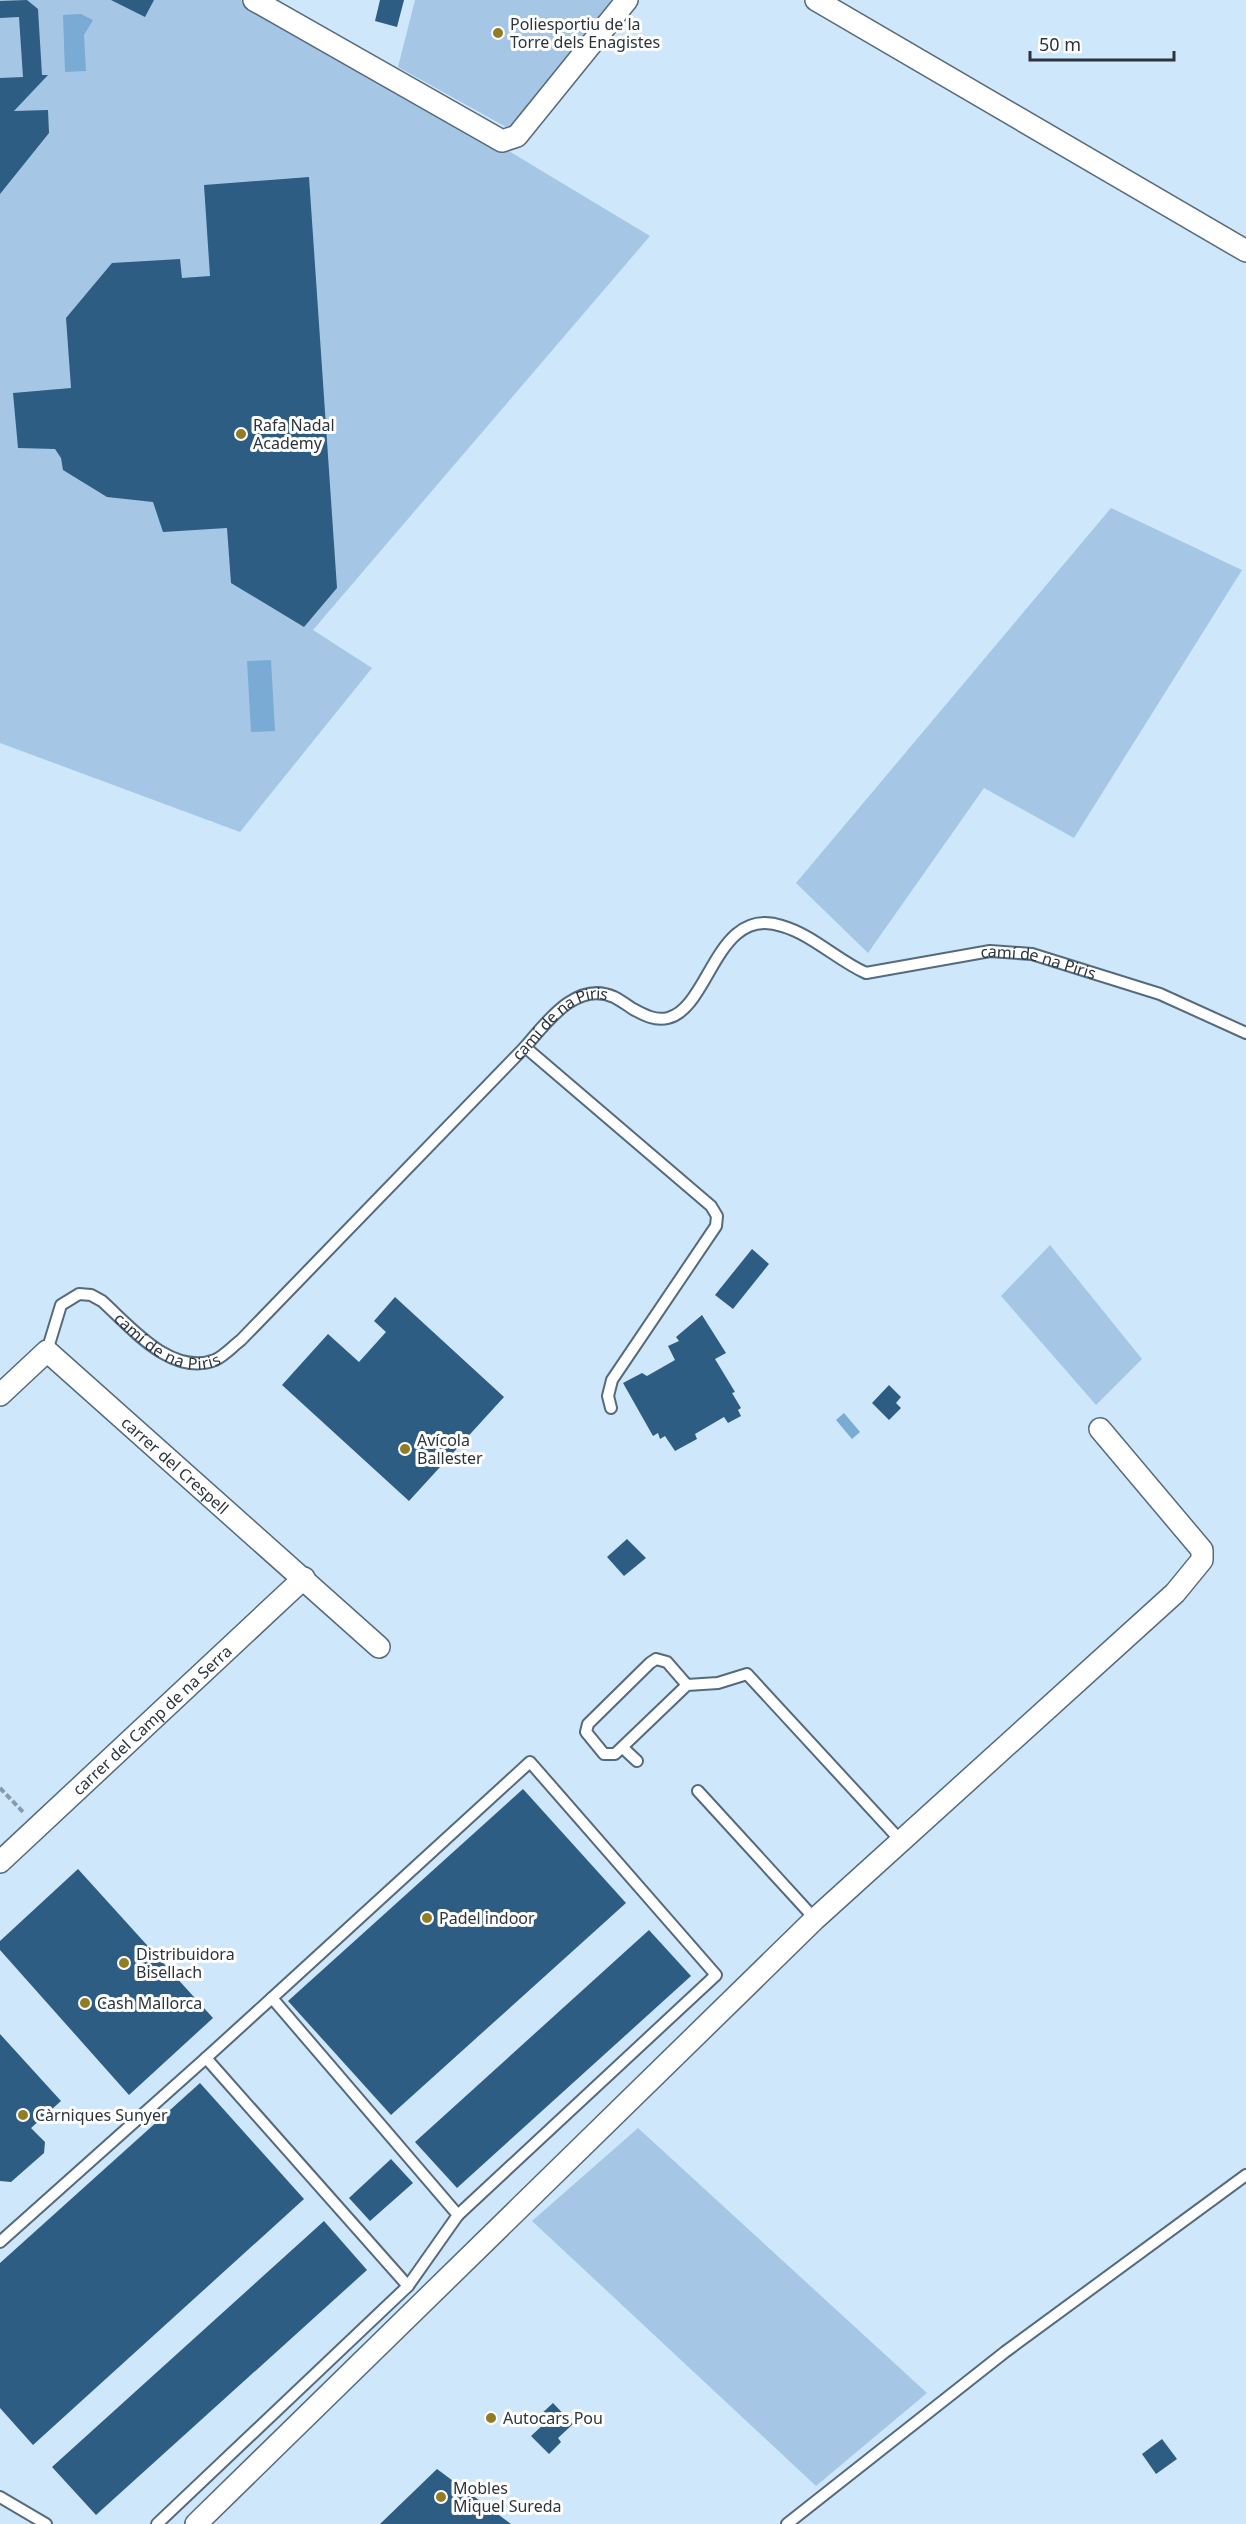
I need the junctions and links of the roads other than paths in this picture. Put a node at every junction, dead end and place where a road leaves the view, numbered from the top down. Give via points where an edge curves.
1 (254, 0) edge
2 (627, 0) edge
3 (816, 0) edge
4 (1246, 251) edge
5 (1246, 1033) edge
6 (525, 1047) junction
7 (47, 1351) junction
8 (0, 1395) edge
9 (611, 1408) dead end
10 (1100, 1429) dead end
11 (304, 1578) junction
12 (379, 1647) dead end
13 (687, 1685) junction
14 (623, 1748) junction
15 (637, 1761) dead end
16 (698, 1791) dead end
17 (901, 1841) junction
18 (0, 1862) edge
19 (815, 1919) junction
20 (272, 1998) junction
21 (206, 2058) junction
22 (1246, 2175) edge
23 (458, 2215) junction
24 (0, 2242) edge
25 (408, 2286) junction
26 (0, 2497) edge
27 (46, 2524) edge
28 (157, 2524) edge
29 (196, 2524) edge
30 (787, 2524) edge

1 - 2 street via 502,141 517,136
3 - 4 street
5 - 6 lane, camí de na Piris via 1160,994 1032,954 990,951 866,973 798,932 766,922 747,927 727,943 683,1011 657,1019 613,997 578,997 553,1015
6 - 7 lane, camí de na Piris via 241,1340 215,1360 189,1364 159,1351 102,1300 79,1294 61,1305
6 - 9 lane via 711,1206 717,1216 716,1226 612,1380 608,1396
7 - 8 street, camí de na Piris
7 - 11 street, carrer del Crespell
10 - 17 street via 1202,1550 1202,1560 1175,1593
11 - 12 street, carrer del Crespell
11 - 18 street, carrer del Camp de na Serra
13 - 14 lane
13 - 14 lane via 666,1662 656,1659 588,1724 586,1732 604,1754 615,1754
13 - 17 lane via 718,1683 747,1674
14 - 15 lane
16 - 19 lane
17 - 19 street
19 - 29 street
20 - 21 lane
20 - 23 lane
20 - 23 lane via 530,1762 716,1976
21 - 24 lane
21 - 25 lane
22 - 30 lane via 1005,2352
23 - 25 lane
25 - 28 lane
26 - 27 lane

